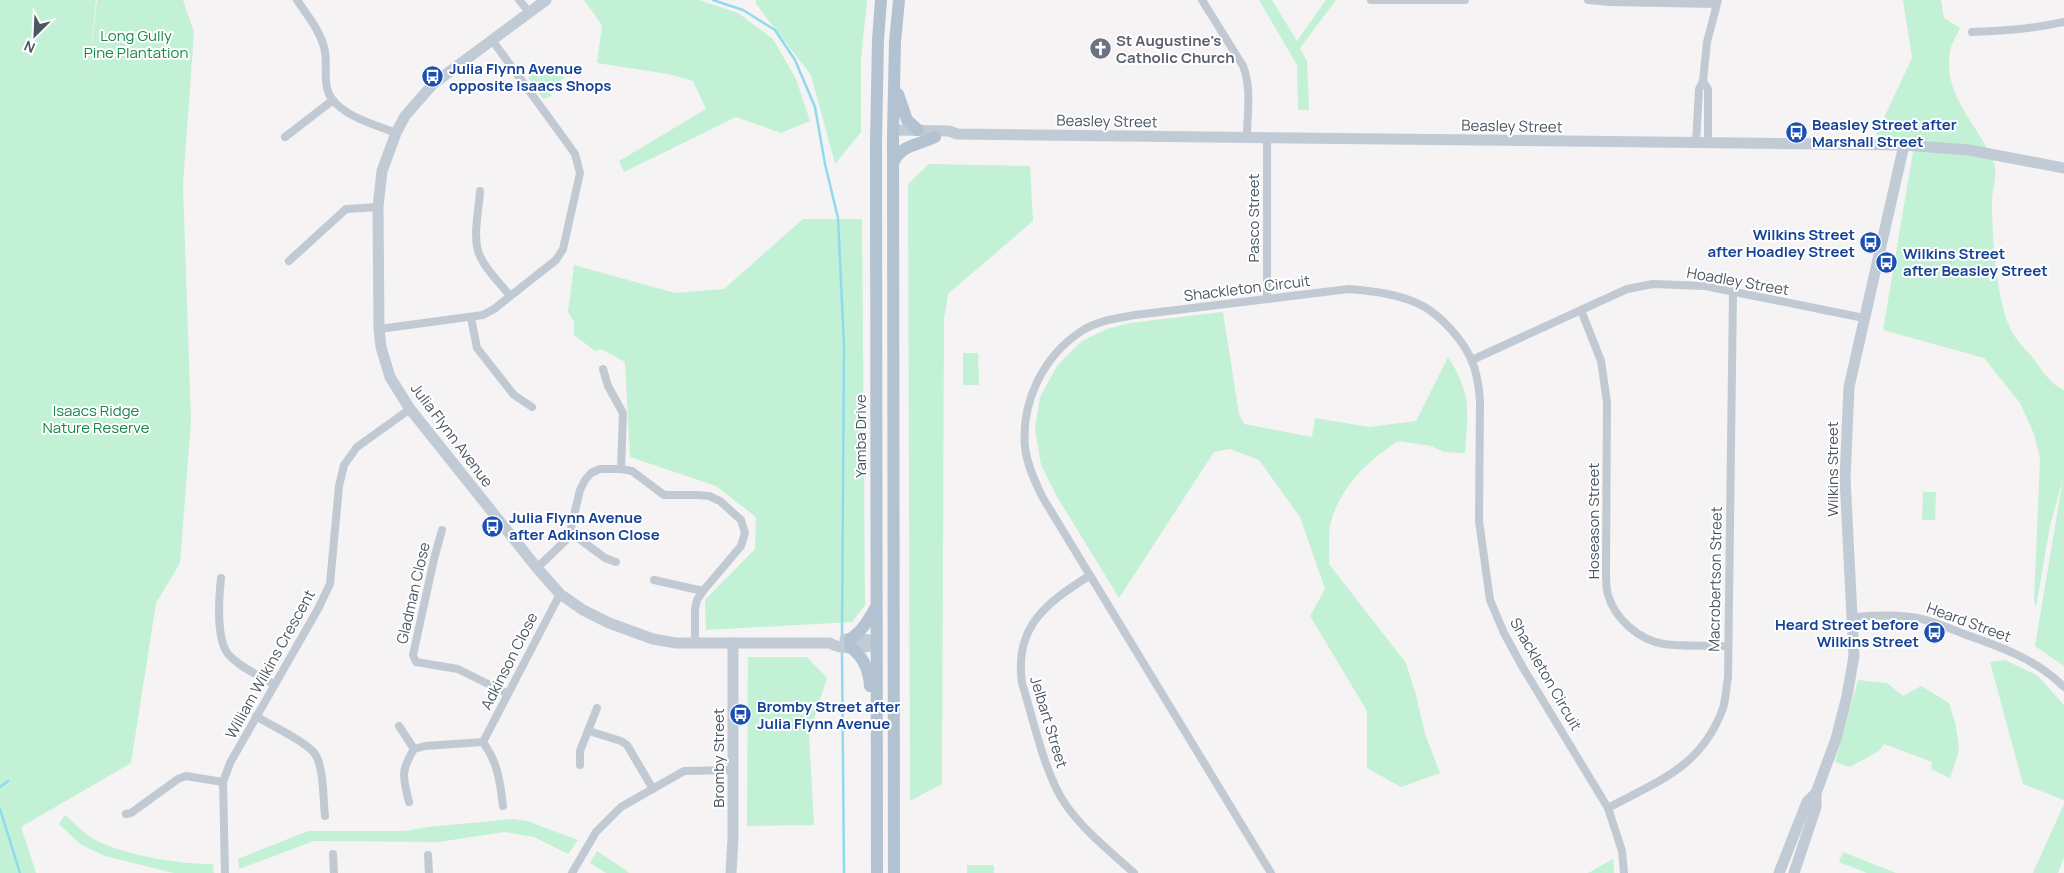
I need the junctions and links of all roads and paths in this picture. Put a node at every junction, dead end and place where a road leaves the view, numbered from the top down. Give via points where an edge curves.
1 (297, 0) edge
2 (519, 0) edge
3 (546, 0) edge
4 (882, 0) edge
5 (899, 0) edge
6 (1202, 0) edge
7 (1370, 0) edge
8 (1427, 0) edge
9 (1465, 0) edge
10 (1588, 0) edge
11 (1610, 1) edge
12 (1717, 2) edge
13 (529, 12) junction
14 (2064, 22) edge
15 (1972, 32) dead end
16 (492, 40) junction
17 (894, 74) junction
18 (333, 100) junction
19 (918, 130) junction
20 (396, 133) junction
21 (876, 133) junction
22 (893, 133) junction
23 (957, 134) junction
24 (285, 137) dead end
25 (935, 137) junction
26 (1247, 138) junction
27 (1267, 138) junction
28 (1702, 143) junction
29 (1904, 145) junction
30 (893, 163) junction
31 (2064, 168) edge
32 (480, 191) dead end
33 (378, 207) junction
34 (288, 261) dead end
35 (1733, 292) junction
36 (510, 296) junction
37 (1266, 299) junction
38 (1581, 310) junction
39 (472, 318) junction
40 (1864, 318) junction
41 (379, 329) junction
42 (1472, 360) junction
43 (603, 369) dead end
44 (532, 407) dead end
45 (410, 409) junction
46 (621, 468) junction
47 (442, 530) dead end
48 (570, 532) junction
49 (616, 562) dead end
50 (537, 568) junction
51 (1089, 576) junction
52 (221, 578) dead end
53 (654, 580) dead end
54 (894, 582) junction
55 (703, 591) junction
56 (560, 594) junction
57 (876, 606) junction
58 (1853, 617) junction
59 (878, 642) junction
60 (695, 643) junction
61 (733, 643) junction
62 (850, 643) junction
63 (1727, 646) junction
64 (894, 659) junction
65 (273, 684) junction
66 (2064, 687) edge
67 (508, 694) junction
68 (597, 708) dead end
69 (876, 708) junction
70 (256, 716) junction
71 (399, 726) dead end
72 (589, 731) junction
73 (483, 742) junction
74 (414, 749) junction
75 (580, 765) dead end
76 (733, 770) junction
77 (223, 782) junction
78 (653, 789) junction
79 (1816, 793) junction
80 (409, 802) dead end
81 (504, 806) dead end
82 (1608, 808) junction
83 (126, 814) dead end
84 (325, 816) dead end
85 (333, 854) dead end
86 (428, 855) dead end
87 (225, 873) edge
88 (334, 873) edge
89 (429, 873) edge
90 (572, 873) edge
91 (731, 873) edge
92 (877, 873) edge
93 (894, 873) edge
94 (1134, 873) edge
95 (1270, 873) edge
96 (1624, 873) edge
97 (1779, 873) edge
98 (1794, 873) edge

1 - 18 street via 325,49 327,90
2 - 13 street
3 - 13 street, Julia Flynn Avenue
4 - 21 main road, Yamba Drive
5 - 17 main road
6 - 26 street via 1247,76
7 - 8 street
8 - 9 street
10 - 11 street
11 - 12 street
12 - 28 street via 1707,42 1703,81 1708,89
13 - 16 street, Julia Flynn Avenue
14 - 15 street
16 - 20 street, Julia Flynn Avenue via 433,84 405,116
16 - 36 street via 573,151 580,173 563,249 556,260
17 - 19 main road via 906,119
17 - 22 main road
18 - 20 street via 348,112
18 - 24 street
19 - 22 street, Beasley Street
19 - 23 street, Beasley Street
20 - 33 street, Julia Flynn Avenue via 382,171
21 - 22 main road
21 - 57 main road, Yamba Drive
22 - 25 street, Beasley Street
22 - 30 main road
23 - 25 street, Beasley Street via 949,138
23 - 26 street, Beasley Street
25 - 30 main road via 907,146
26 - 27 street, Beasley Street
27 - 28 street, Beasley Street
27 - 37 street, Pasco Street
28 - 29 street, Beasley Street
29 - 31 street, Beasley Street via 1969,150
29 - 40 street, Wilkins Street
30 - 54 main road
32 - 36 street via 478,250
33 - 34 street via 346,209
33 - 41 street, Julia Flynn Avenue
35 - 38 street, Hoadley Street via 1705,286 1653,284 1628,289
35 - 40 street, Hoadley Street
35 - 63 street, Macrobertson Street
36 - 39 street via 483,315
37 - 42 street, Shackleton Circuit via 1348,289 1397,297 1422,306 1442,320
37 - 51 street, Shackleton Circuit via 1107,320 1082,331 1061,348 1042,374 1030,397 1025,422 1025,448 1030,471
38 - 42 street, Hoadley Street
38 - 63 street, Hoseason Street via 1605,380 1607,594 1615,612 1645,637 1664,644
39 - 41 street
39 - 44 street via 477,348 514,394
40 - 58 street, Wilkins Street via 1849,387 1846,425 1845,478
41 - 45 street, Julia Flynn Avenue via 390,377
42 - 82 street, Shackleton Circuit via 1480,401 1479,521 1490,600 1522,666
43 - 46 street via 623,413
45 - 50 street, Julia Flynn Avenue
45 - 65 street, William Wilkins Crescent via 357,448 344,465 339,486 330,584
46 - 48 street via 600,469 585,480
46 - 55 street via 632,470 664,495 709,496 742,520 745,533 741,546
47 - 67 street, Gladman Close via 413,663 458,669
48 - 49 street via 605,558
48 - 50 street
50 - 56 street, Julia Flynn Avenue
51 - 94 street, Jelbart Street via 1066,590 1033,623 1020,650 1022,683 1059,793 1080,822
51 - 95 street, Shackleton Circuit
52 - 65 street via 218,605 224,646 238,662
53 - 55 street
54 - 59 main road via 887,632
54 - 64 main road
55 - 60 street via 695,610
56 - 60 street, Julia Flynn Avenue via 583,610 630,632 660,641
56 - 67 street, Adkinson Close
57 - 59 main road, Yamba Drive
57 - 62 main road
58 - 66 street, Heard Street via 1904,616 1934,622 2028,660 2050,673
58 - 79 street, Wilkins Street via 1854,656 1847,696 1836,739
59 - 62 street, Julia Flynn Avenue via 867,647
59 - 64 main road via 888,648
59 - 69 main road, Yamba Drive
60 - 61 street, Julia Flynn Avenue
61 - 62 street, Julia Flynn Avenue via 830,643 835,640
61 - 76 street, Bromby Street
62 - 69 main road via 869,674
63 - 82 street, Macrobertson Street via 1728,678 1724,706 1699,752 1680,768
64 - 93 main road
65 - 70 street, William Wilkins Crescent
67 - 73 street, Adkinson Close
68 - 72 street
69 - 92 main road, Yamba Drive
70 - 77 street, William Wilkins Crescent
70 - 84 street via 316,755
71 - 74 street
72 - 75 street via 580,751
72 - 78 street via 627,745
73 - 74 street
73 - 81 street via 493,756
74 - 80 street via 403,775
76 - 78 street via 684,771
76 - 91 street, Bromby Street
77 - 83 street via 186,776
77 - 87 street, William Wilkins Crescent
78 - 90 street via 621,807 596,832
79 - 97 street, Wilkins Street via 1807,802
79 - 98 street, Wilkins Street via 1816,807
82 - 96 street, Shackleton Circuit via 1622,851
85 - 88 street
86 - 89 street

